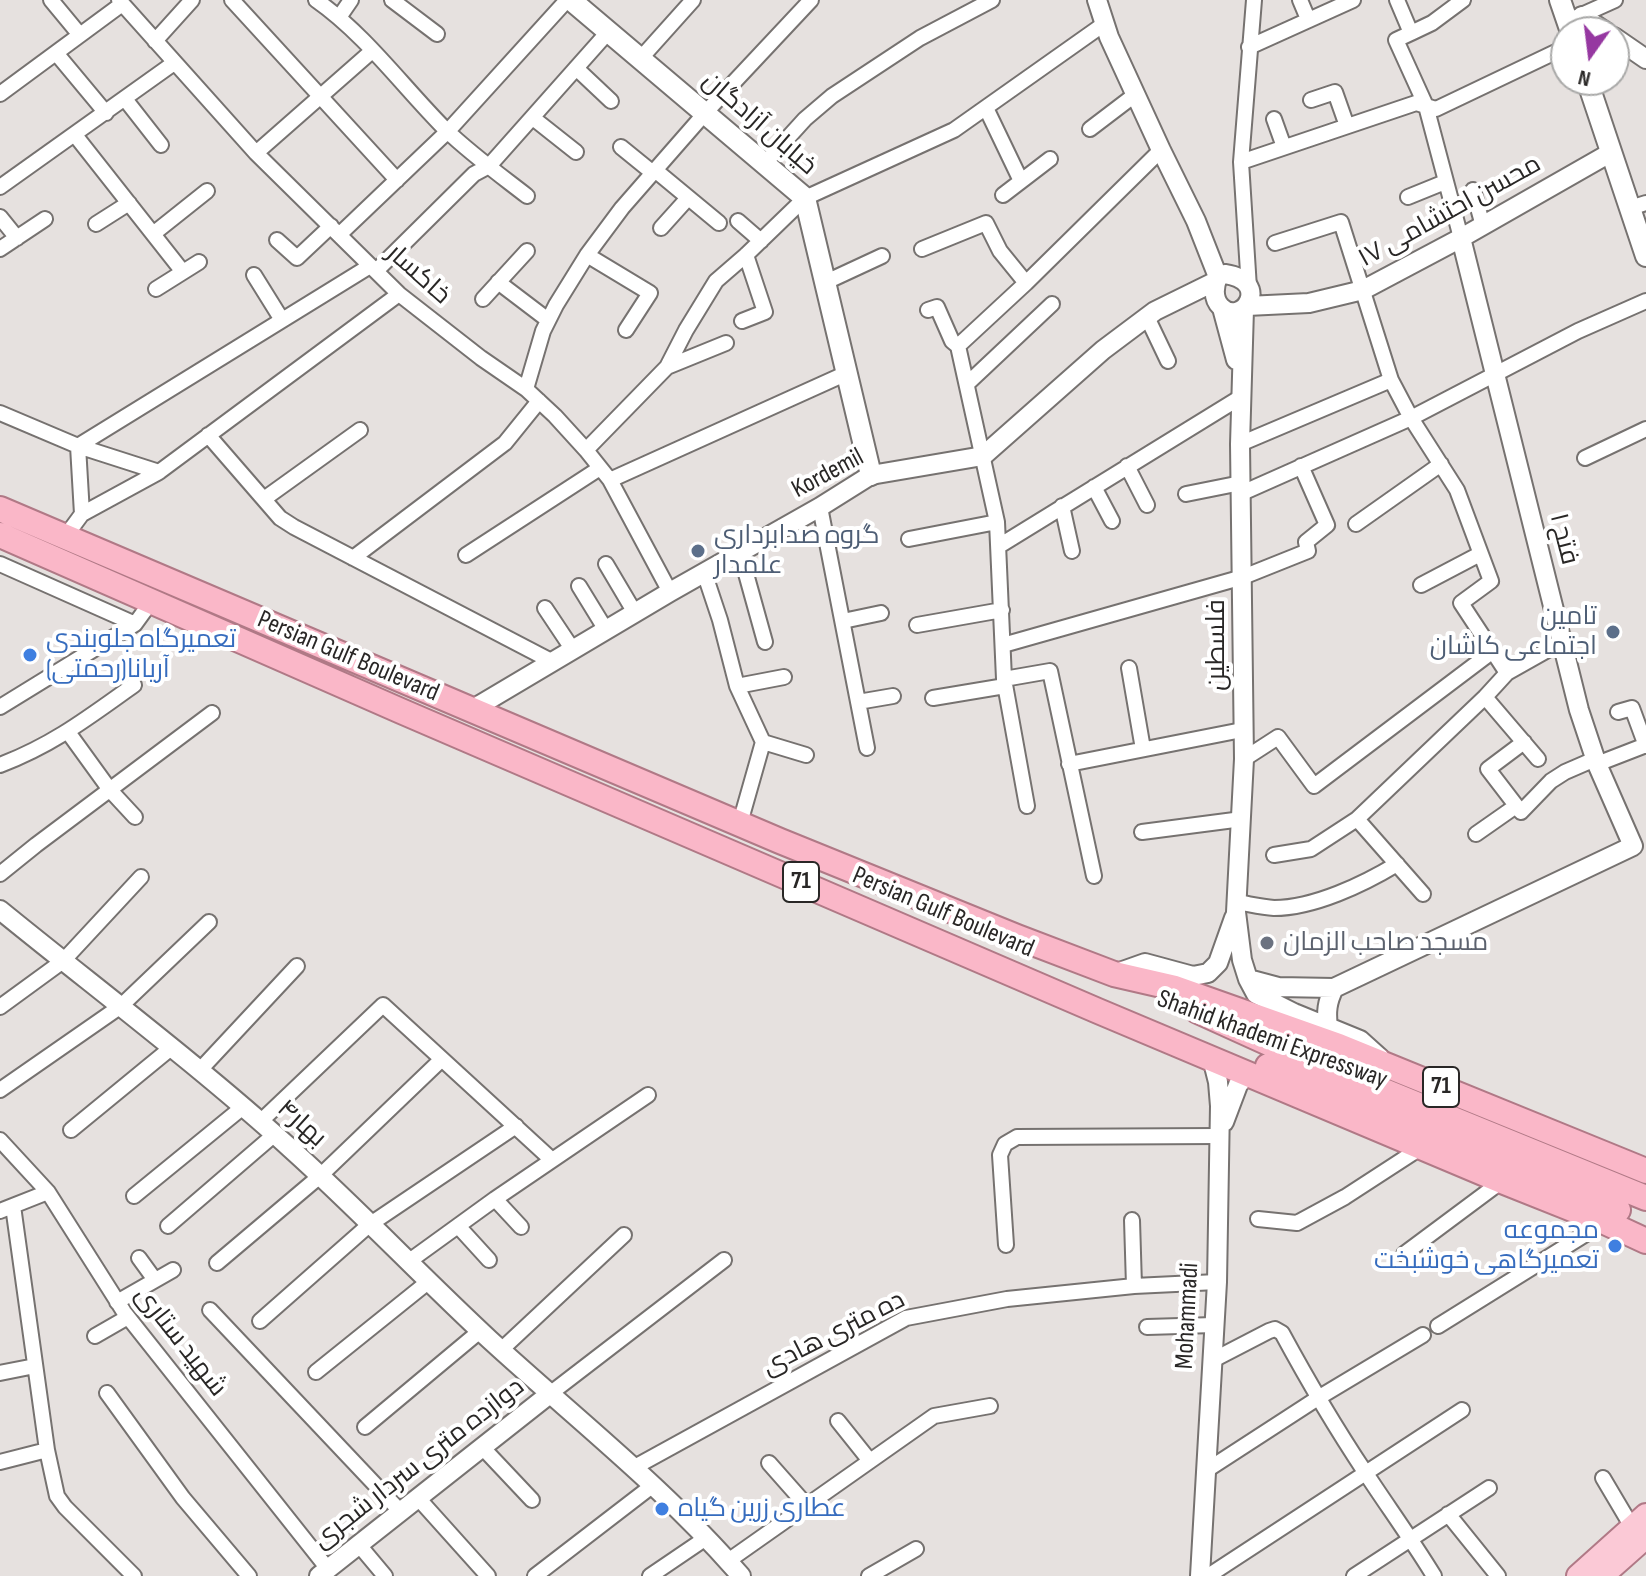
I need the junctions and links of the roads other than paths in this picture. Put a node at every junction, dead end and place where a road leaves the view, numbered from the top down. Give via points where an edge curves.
1 (51, 0) edge
2 (192, 0) edge
3 (232, 0) edge
4 (316, 0) edge
5 (351, 0) edge
6 (392, 0) edge
7 (569, 0) edge
8 (693, 0) edge
9 (811, 0) edge
10 (992, 0) edge
11 (1097, 0) edge
12 (1254, 0) edge
13 (1300, 0) edge
14 (1353, 0) edge
15 (1397, 0) edge
16 (1463, 0) edge
17 (1615, 0) edge
18 (121, 2) edge
19 (340, 16) junction
20 (1586, 16) edge
21 (1308, 19) junction
22 (1104, 24) junction
23 (609, 31) junction
24 (1411, 33) junction
25 (437, 34) dead end
26 (80, 35) junction
27 (155, 41) junction
28 (1249, 47) junction
29 (372, 51) junction
30 (56, 53) junction
31 (1550, 55) edge
32 (641, 58) junction
33 (174, 63) junction
34 (576, 68) junction
35 (0, 94) edge
36 (1136, 94) junction
37 (1592, 96) edge
38 (321, 97) junction
39 (125, 99) junction
40 (1311, 100) dead end
41 (611, 101) dead end
42 (1426, 106) junction
43 (986, 108) junction
44 (706, 112) junction
45 (106, 113) junction
46 (533, 118) junction
47 (1274, 119) dead end
48 (1347, 126) junction
49 (1090, 129) dead end
50 (448, 131) junction
51 (75, 135) junction
52 (161, 145) dead end
53 (621, 147) dead end
54 (1284, 147) junction
55 (1161, 150) junction
56 (576, 152) dead end
57 (256, 153) junction
58 (1610, 153) junction
59 (1050, 159) dead end
60 (1241, 162) junction
61 (765, 163) junction
62 (489, 166) junction
63 (654, 172) junction
64 (397, 180) junction
65 (1021, 181) junction
66 (1445, 182) junction
67 (0, 187) edge
68 (1473, 190) dead end
69 (207, 191) dead end
70 (1003, 195) dead end
71 (527, 196) dead end
72 (1408, 197) dead end
73 (688, 198) junction
74 (805, 198) junction
75 (129, 203) junction
76 (1638, 206) edge
77 (0, 217) edge
78 (45, 219) dead end
79 (738, 221) dead end
80 (719, 223) dead end
81 (96, 224) dead end
82 (1483, 226) junction
83 (661, 228) dead end
84 (335, 230) junction
85 (153, 234) junction
86 (17, 238) junction
87 (1461, 238) junction
88 (277, 240) dead end
89 (761, 241) junction
90 (1275, 243) dead end
91 (0, 249) edge
92 (922, 249) dead end
93 (527, 251) dead end
94 (587, 255) junction
95 (746, 255) junction
96 (882, 256) dead end
97 (1646, 256) edge
98 (199, 262) dead end
99 (373, 268) junction
100 (183, 272) junction
101 (254, 275) dead end
102 (1222, 277) junction
103 (498, 282) junction
104 (826, 282) junction
105 (1026, 283) junction
106 (156, 289) dead end
107 (1363, 290) junction
108 (399, 294) junction
109 (483, 299) dead end
110 (1247, 301) junction
111 (1646, 301) edge
112 (1052, 304) dead end
113 (1220, 306) junction
114 (932, 309) dead end
115 (1151, 314) junction
116 (282, 320) junction
117 (548, 320) junction
118 (742, 321) dead end
119 (626, 330) dead end
120 (726, 343) dead end
121 (958, 346) junction
122 (1168, 361) dead end
123 (667, 367) junction
124 (847, 373) junction
125 (1495, 374) junction
126 (1391, 380) junction
127 (967, 384) junction
128 (1241, 388) junction
129 (526, 389) junction
130 (539, 401) junction
131 (0, 413) edge
132 (1411, 418) junction
133 (1646, 429) edge
134 (360, 430) dead end
135 (208, 435) junction
136 (1240, 444) junction
137 (78, 446) junction
138 (586, 450) junction
139 (983, 456) junction
140 (1585, 458) dead end
141 (1441, 464) junction
142 (1127, 466) junction
143 (1301, 466) junction
144 (600, 468) junction
145 (159, 472) junction
146 (871, 475) junction
147 (610, 480) junction
148 (1094, 487) junction
149 (1241, 488) junction
150 (1186, 494) dead end
151 (264, 499) junction
152 (1147, 505) dead end
153 (1062, 506) junction
154 (820, 507) junction
155 (0, 509) edge
156 (82, 514) junction
157 (1112, 521) dead end
158 (997, 522) junction
159 (1356, 524) dead end
160 (0, 535) edge
161 (65, 537) junction
162 (909, 539) dead end
163 (999, 546) junction
164 (1072, 551) dead end
165 (740, 552) junction
166 (1480, 554) junction
167 (466, 555) dead end
168 (353, 558) junction
169 (0, 564) edge
170 (606, 564) dead end
171 (704, 572) junction
172 (1243, 577) junction
173 (1421, 585) dead end
174 (579, 586) dead end
175 (670, 592) junction
176 (151, 602) junction
177 (545, 608) dead end
178 (1002, 610) junction
179 (635, 613) junction
180 (881, 613) dead end
181 (843, 621) junction
182 (135, 624) junction
183 (917, 625) dead end
184 (606, 630) junction
185 (765, 642) dead end
186 (1562, 642) junction
187 (1003, 645) junction
188 (573, 650) junction
189 (1493, 651) junction
190 (553, 662) junction
191 (1129, 668) dead end
192 (1507, 673) junction
193 (784, 677) dead end
194 (1004, 682) junction
195 (134, 685) dead end
196 (737, 686) junction
197 (893, 696) dead end
198 (1485, 697) junction
199 (933, 698) dead end
200 (858, 702) junction
201 (0, 707) edge
202 (473, 709) junction
203 (1618, 712) dead end
204 (212, 713) dead end
205 (1242, 730) junction
206 (68, 732) junction
207 (763, 742) junction
208 (1524, 742) junction
209 (1646, 746) edge
210 (867, 748) dead end
211 (1143, 749) junction
212 (806, 755) dead end
213 (1244, 759) junction
214 (1538, 759) dead end
215 (1596, 761) junction
216 (1069, 764) junction
217 (0, 765) edge
218 (110, 790) junction
219 (1027, 806) dead end
220 (1516, 806) junction
221 (1361, 815) junction
222 (135, 817) dead end
223 (1242, 819) junction
224 (740, 823) junction
225 (1142, 832) dead end
226 (1476, 834) dead end
227 (1639, 843) edge
228 (1274, 855) dead end
229 (1397, 864) junction
230 (0, 874) edge
231 (1094, 876) dead end
232 (141, 877) dead end
233 (1423, 894) dead end
234 (1236, 907) junction
235 (0, 910) edge
236 (209, 922) dead end
237 (63, 961) junction
238 (297, 966) dead end
239 (1114, 974) junction
240 (1248, 979) junction
241 (1334, 988) junction
242 (121, 1006) junction
243 (0, 1007) edge
244 (1098, 1011) junction
245 (1328, 1027) junction
246 (171, 1048) junction
247 (1212, 1058) junction
248 (442, 1059) junction
249 (1389, 1067) junction
250 (199, 1071) junction
251 (1247, 1073) junction
252 (0, 1090) edge
253 (648, 1095) dead end
254 (243, 1107) junction
255 (1521, 1120) junction
256 (516, 1126) junction
257 (267, 1128) junction
258 (71, 1130) dead end
259 (1219, 1136) junction
260 (0, 1140) edge
261 (1422, 1147) junction
262 (552, 1160) junction
263 (1646, 1171) edge
264 (320, 1176) junction
265 (1502, 1181) junction
266 (1646, 1186) edge
267 (48, 1192) junction
268 (134, 1196) dead end
269 (1646, 1198) edge
270 (495, 1199) junction
271 (7, 1209) edge
272 (1258, 1219) dead end
273 (1132, 1220) dead end
274 (1605, 1222) junction
275 (369, 1225) junction
276 (168, 1226) dead end
277 (458, 1226) junction
278 (521, 1227) dead end
279 (1643, 1234) edge
280 (624, 1235) dead end
281 (1006, 1245) dead end
282 (1404, 1254) dead end
283 (139, 1258) dead end
284 (489, 1260) dead end
285 (724, 1260) dead end
286 (408, 1262) junction
287 (217, 1263) dead end
288 (173, 1270) dead end
289 (155, 1280) junction
290 (428, 1282) junction
291 (1217, 1282) junction
292 (1134, 1286) junction
293 (117, 1302) junction
294 (210, 1310) dead end
295 (128, 1317) junction
296 (260, 1321) dead end
297 (1214, 1325) junction
298 (1438, 1326) dead end
299 (1147, 1327) dead end
300 (480, 1331) junction
301 (1423, 1335) dead end
302 (95, 1336) dead end
303 (501, 1350) junction
304 (1213, 1360) junction
305 (35, 1366) junction
306 (316, 1372) dead end
307 (0, 1373) edge
308 (107, 1393) dead end
309 (551, 1393) junction
310 (1318, 1398) junction
311 (990, 1406) dead end
312 (1462, 1410) dead end
313 (838, 1421) dead end
314 (365, 1427) dead end
315 (482, 1447) junction
316 (47, 1450) junction
317 (870, 1461) junction
318 (0, 1462) edge
319 (769, 1463) dead end
320 (633, 1468) junction
321 (1207, 1470) junction
322 (1365, 1473) junction
323 (1603, 1478) dead end
324 (652, 1486) junction
325 (1489, 1488) dead end
326 (418, 1498) junction
327 (532, 1500) dead end
328 (807, 1506) junction
329 (400, 1511) junction
330 (1448, 1514) junction
331 (1641, 1526) edge
332 (706, 1538) junction
333 (1411, 1538) junction
334 (359, 1545) junction
335 (916, 1549) dead end
336 (728, 1561) junction
337 (324, 1573) edge
338 (134, 1576) edge
339 (249, 1576) edge
340 (385, 1576) edge
341 (488, 1576) edge
342 (535, 1576) edge
343 (650, 1576) edge
344 (741, 1576) edge
345 (869, 1576) edge
346 (1200, 1576) edge
347 (1208, 1576) edge
348 (1354, 1576) edge
349 (1434, 1576) edge
350 (1498, 1576) edge
351 (1578, 1576) edge
352 (1602, 1576) edge

1 - 26 street
2 - 27 street
3 - 38 street
4 - 19 street
5 - 19 street
6 - 25 street
7 - 23 main road, خیابان آزادگان
7 - 50 street
8 - 32 street
9 - 44 street
10 - 61 street via 920,38 832,96
11 - 22 street
12 - 28 street
13 - 21 street
14 - 21 street
15 - 24 street
16 - 24 street
17 - 20 street
18 - 26 street
18 - 27 street, خاکسار
19 - 29 street
21 - 28 street
22 - 36 street
22 - 43 street
23 - 32 main road, خیابان آزادگان
23 - 34 street
24 - 42 street via 1396,40
26 - 30 street
27 - 33 street, خاکسار
28 - 60 street
29 - 38 street
29 - 50 street
30 - 35 street
30 - 45 street
31 - 42 street via 1436,109
32 - 44 main road, خیابان آزادگان
33 - 39 street
33 - 57 street, خاکسار
34 - 41 street
34 - 46 street
36 - 49 street
36 - 55 street
37 - 58 main road
38 - 57 street
38 - 64 street
39 - 45 street
39 - 52 street
40 - 48 street via 1335,92
42 - 48 street via 1416,103
42 - 66 street
43 - 65 street
43 - 74 street via 954,130
44 - 61 main road, خیابان آزادگان
44 - 63 street
45 - 51 street
46 - 56 street
46 - 62 street
47 - 54 street
48 - 54 street
50 - 62 street
50 - 64 street
51 - 67 street
51 - 75 street
53 - 63 street
54 - 60 street
55 - 102 street via 1196,221 1215,242
55 - 105 street
57 - 84 street, خاکسار
58 - 76 main road
58 - 82 street, محسن احتشامی ۱۷
59 - 65 street
60 - 110 street
61 - 74 main road, خیابان آزادگان
62 - 71 street
62 - 99 street
63 - 73 street
63 - 94 street
64 - 84 street
65 - 70 street
66 - 72 street
66 - 87 street
68 - 82 street
69 - 85 street
73 - 80 street
73 - 83 street
74 - 89 street
74 - 104 main road, خیابان آزادگان
75 - 81 street
75 - 85 street
76 - 97 main road
77 - 86 street
78 - 86 street
79 - 89 street
82 - 87 street, محسن احتشامی ۱۷
84 - 88 street via 297,258
84 - 99 street, خاکسار
85 - 100 street
86 - 91 street
87 - 107 street, محسن احتشامی ۱۷
87 - 125 street, فتح ۱
89 - 95 street
90 - 107 street via 1341,222
92 - 105 street via 986,223
93 - 103 street
94 - 117 street
94 - 119 street via 650,293
95 - 118 street via 765,312
95 - 123 street via 716,281
96 - 104 street
98 - 100 street
99 - 108 street, خاکسار
99 - 116 street
100 - 106 street
101 - 116 street
102 - 110 street via 1242,279
102 - 113 street via 1214,292
102 - 115 street
103 - 109 street
103 - 117 street
104 - 124 main road, خیابان آزادگان
105 - 121 street
107 - 110 street, محسن احتشامی ۱۷ via 1309,303 1271,296
107 - 126 street
108 - 129 street, خاکسار
108 - 135 street
110 - 113 street via 1233,312
110 - 128 street, فلسطین
111 - 125 street
112 - 127 street
113 - 115 street via 1202,301
113 - 128 street
114 - 121 street
115 - 122 street
115 - 139 street
116 - 137 street
117 - 129 street
120 - 123 street
121 - 127 street
123 - 138 street
124 - 146 main road, خیابان آزادگان
124 - 147 street
125 - 132 street
125 - 186 street, فتح ۱
126 - 132 street
126 - 136 street
127 - 139 street
128 - 136 street, فلسطین
128 - 142 street
129 - 130 street, خاکسار
130 - 138 street, خاکسار
130 - 168 street via 505,443
131 - 137 street
132 - 141 street
132 - 143 street
133 - 140 street
134 - 151 street
135 - 145 street
135 - 151 street
136 - 149 street, فلسطین
137 - 145 street
137 - 156 street
138 - 144 street, خاکسار
139 - 146 street, Kordemil
139 - 158 street
141 - 159 street
141 - 166 street via 1465,507
142 - 148 street
142 - 152 street
143 - 149 street
143 - 172 street via 1327,525 1306,542 1308,551
144 - 147 street, خاکسار
144 - 167 street
145 - 156 street
146 - 154 street, Kordemil
147 - 175 street, خاکسار
148 - 153 street
148 - 157 street
149 - 150 street
149 - 172 street, فلسطین
151 - 168 street via 280,518
153 - 163 street
153 - 164 street
154 - 165 street, Kordemil
154 - 181 street
155 - 161 highway, Persian Gulf Boulevard / 71
156 - 161 street
158 - 162 street
158 - 163 street
160 - 176 highway, Persian Gulf Boulevard / 71
161 - 202 highway, Persian Gulf Boulevard / 71
163 - 178 street
165 - 171 street, Kordemil
165 - 185 street
166 - 173 street
166 - 189 street via 1491,581 1461,603
168 - 190 street
169 - 182 street
170 - 179 street
171 - 175 street, Kordemil
171 - 196 street
172 - 187 street
172 - 205 street, فلسطین
174 - 184 street
175 - 179 street, Kordemil
176 - 182 street
176 - 244 highway, Persian Gulf Boulevard / 71
177 - 188 street
178 - 183 street
178 - 187 street
179 - 184 street, Kordemil
180 - 181 street
181 - 200 street
182 - 201 street
184 - 188 street, Kordemil
186 - 192 street
186 - 215 street, فتح ۱
187 - 194 street
188 - 190 street, Kordemil
189 - 192 street
189 - 213 street via 1314,786 1278,737
190 - 202 street, Kordemil
191 - 211 street
192 - 198 street
193 - 196 street
194 - 199 street
194 - 216 street via 1050,671
194 - 219 street
195 - 206 street
196 - 207 street
197 - 200 street
198 - 208 street
198 - 221 street
200 - 210 street
202 - 224 highway, Persian Gulf Boulevard / 71
203 - 209 street via 1632,708
204 - 218 street
205 - 211 street
205 - 213 street, فلسطین
206 - 217 street
206 - 218 street
207 - 212 street
207 - 224 street
208 - 214 street
208 - 220 street via 1488,769
209 - 215 street
211 - 216 street
213 - 223 street, فلسطین
215 - 220 street via 1551,781 1521,812
215 - 227 street, فتح ۱
216 - 231 street
218 - 222 street
218 - 230 street
220 - 226 street
221 - 228 street via 1311,849
221 - 229 street
223 - 225 street
223 - 234 street, فلسطین
224 - 239 highway, Persian Gulf Boulevard / 71
227 - 241 street
229 - 233 street
229 - 234 street via 1307,903
232 - 237 street
234 - 239 street, فلسطین via 1218,963 1208,973 1193,976 1145,963
234 - 240 street, فلسطین
235 - 237 street, بهار۴
236 - 242 street
237 - 242 street, بهار۴
237 - 243 street
238 - 250 street
239 - 249 highway, Persian Gulf Boulevard / 71 via 1175,988
239 - 269 highway, Shahid khademi Expressway via 1284,1050
240 - 241 street via 1278,987
240 - 245 street via 1256,994
241 - 245 street via 1326,1012
242 - 246 street, بهار۴
242 - 252 street
244 - 247 highway, Persian Gulf Boulevard / 71
244 - 279 highway, Shahid khademi Expressway via 1168,1030 1366,1101
245 - 249 street via 1360,1040
246 - 250 street, بهار۴
246 - 258 street
247 - 251 highway, Persian Gulf Boulevard / 71
247 - 259 street, Mohammadi
248 - 256 street
248 - 257 street via 383,1005
248 - 264 street
249 - 255 highway, Persian Gulf Boulevard / 71
250 - 254 street, بهار۴
251 - 259 street
251 - 261 highway, Persian Gulf Boulevard / 71
253 - 262 street
254 - 257 street, بهار۴
254 - 268 street
255 - 263 highway, Persian Gulf Boulevard / 71
255 - 266 highway
256 - 262 street
256 - 275 street
257 - 264 street, بهار۴
257 - 276 street
259 - 281 street via 1017,1137 1000,1155
259 - 291 street, Mohammadi
260 - 267 street, شهید ستاری
261 - 265 highway, Persian Gulf Boulevard / 71
261 - 272 street via 1297,1223
262 - 270 street
264 - 275 street, بهار۴
264 - 287 street
265 - 274 highway, Persian Gulf Boulevard / 71
265 - 282 street
267 - 271 street
267 - 293 street, شهید ستاری
270 - 277 street
270 - 278 street
271 - 305 street
273 - 292 street
274 - 279 highway, Persian Gulf Boulevard / 71
274 - 298 street
275 - 286 street, بهار۴
275 - 296 street
277 - 284 street
277 - 286 street
280 - 303 street
283 - 289 street
285 - 309 street
286 - 290 street, بهار۴
288 - 289 street
289 - 293 street
290 - 300 street, بهار۴
290 - 306 street
291 - 292 street, ده متری هادی
291 - 297 street, Mohammadi
292 - 320 street, ده متری هادی via 1007,1299 906,1318
293 - 295 street, شهید ستاری
294 - 329 street
295 - 302 street
295 - 337 street, شهید ستاری
297 - 299 street
297 - 304 street, Mohammadi
300 - 303 street, بهار۴
300 - 314 street
301 - 310 street
303 - 309 street, بهار۴
304 - 310 street via 1275,1329
304 - 321 street, Mohammadi
305 - 307 street
305 - 316 street
308 - 339 street via 183,1498
309 - 315 street, دوازده متری سردار شجری
309 - 320 street, بهار۴
310 - 321 street
310 - 322 street
311 - 317 street via 934,1416
312 - 322 street
313 - 317 street
315 - 326 street, دوازده متری سردار شجری
315 - 327 street
316 - 318 street
316 - 338 street via 57,1496
317 - 328 street
319 - 328 street
320 - 324 street, بهار۴
321 - 346 street, Mohammadi
322 - 333 street
322 - 347 street
323 - 331 street
324 - 332 street, بهار۴
324 - 342 street
325 - 330 street
326 - 329 street, دوازده متری سردار شجری
326 - 341 street
328 - 336 street
329 - 334 street, دوازده متری سردار شجری
330 - 333 street
330 - 350 street
331 - 351 main road
331 - 352 main road
332 - 336 street, بهار۴
332 - 343 street
333 - 348 street
333 - 349 street
334 - 337 street, دوازده متری سردار شجری
334 - 340 street
335 - 345 street
336 - 344 street, بهار۴

